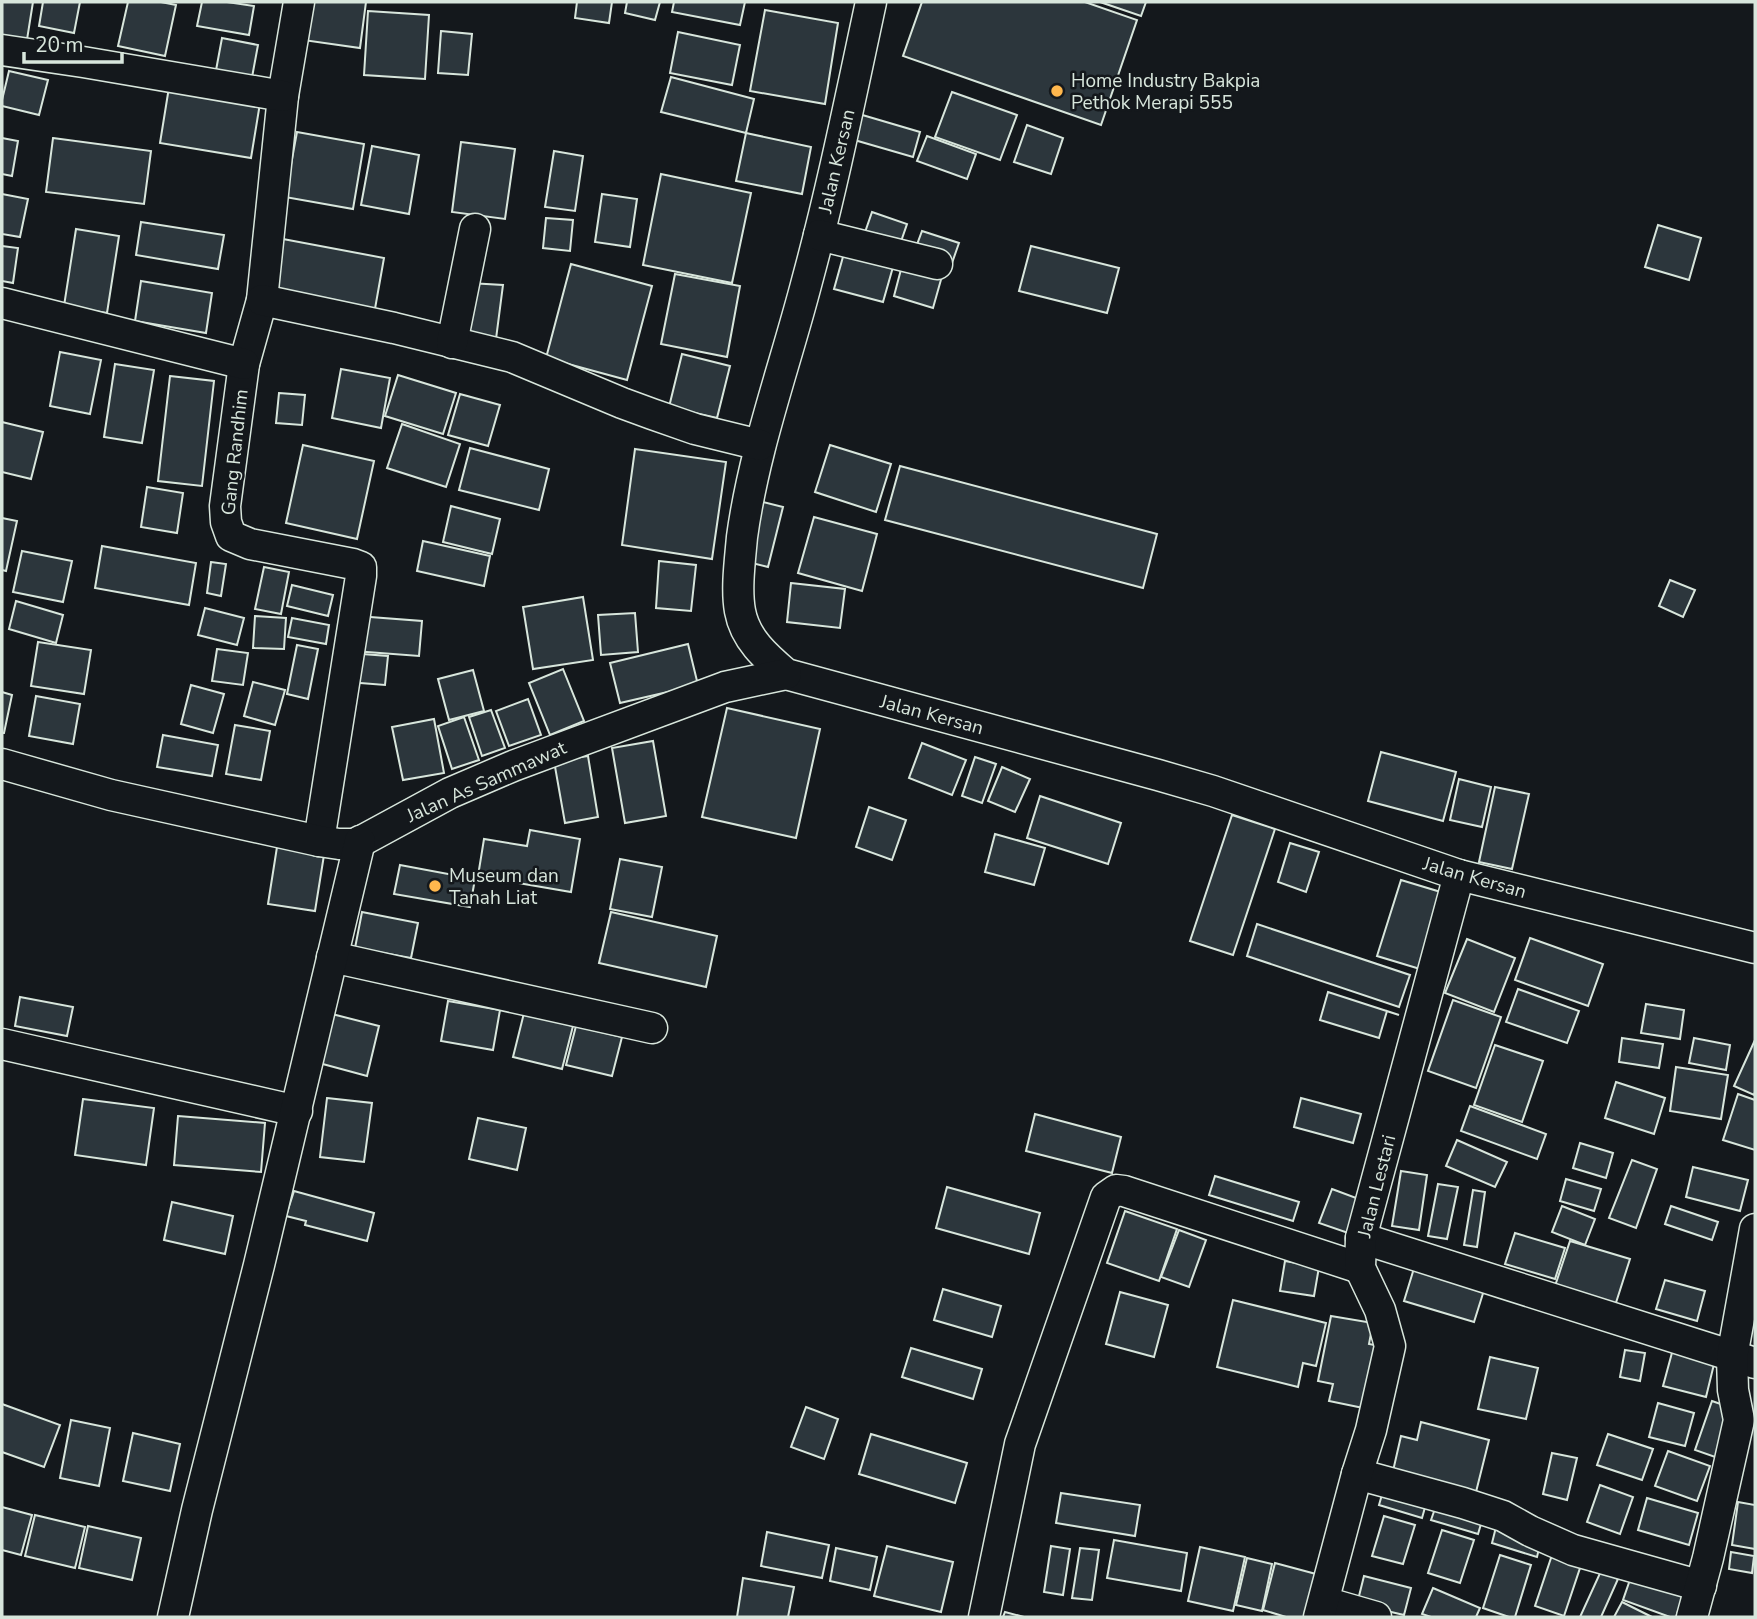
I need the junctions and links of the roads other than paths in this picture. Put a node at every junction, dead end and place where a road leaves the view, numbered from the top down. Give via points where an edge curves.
1 (299, 2) edge
2 (871, 2) edge
3 (2, 50) edge
4 (284, 96) junction
5 (475, 229) dead end
6 (819, 235) junction
7 (937, 264) dead end
8 (262, 300) junction
9 (2, 303) edge
10 (452, 342) junction
11 (244, 364) junction
12 (760, 445) junction
13 (747, 633) junction
14 (786, 674) junction
15 (725, 687) junction
16 (2, 765) edge
17 (319, 841) junction
18 (360, 841) junction
19 (1459, 875) junction
20 (1755, 948) edge
21 (332, 957) junction
22 (652, 1028) dead end
23 (2, 1044) edge
24 (296, 1111) junction
25 (1755, 1229) edge
26 (1361, 1238) junction
27 (1360, 1268) junction
28 (1743, 1360) edge
29 (1357, 1474) junction
30 (1701, 1586) junction
31 (1322, 1610) edge
32 (173, 1617) edge
33 (984, 1617) edge
34 (1376, 1617) edge
35 (1692, 1617) edge

1 - 4 street, Gang Randhim
2 - 6 street, Jalan Kersan
3 - 4 street
4 - 8 street, Gang Randhim
5 - 10 street
6 - 7 street
6 - 12 street, Jalan Kersan
8 - 10 street
8 - 11 street, Gang Randhim
9 - 11 street
10 - 12 street via 512,357 695,429
11 - 17 street, Gang Randhim via 225,506 231,536 361,567
12 - 13 street, Jalan Kersan via 739,567 740,611
13 - 14 street, Jalan Kersan via 762,654
13 - 15 street
14 - 15 street, Jalan As Sammawat
14 - 19 street, Jalan Kersan via 1158,775
15 - 18 street, Jalan As Sammawat via 513,766
16 - 17 street, Jalan As Sammawat via 111,795
17 - 18 street, Jalan As Sammawat via 339,845
18 - 21 street
19 - 20 street, Jalan Kersan
19 - 26 street, Jalan Lestari
21 - 22 street
21 - 24 street
23 - 24 street
24 - 32 street
25 - 28 street
26 - 27 street, Jalan Lestari
26 - 28 street
27 - 29 street, Jalan Lestari via 1380,1310 1390,1346
27 - 33 street via 1124,1191 1106,1197 1020,1444
28 - 30 street via 1733,1390 1739,1420
29 - 30 street via 1503,1516 1573,1550
29 - 31 street, Jalan Lestari
30 - 35 street
31 - 34 street

